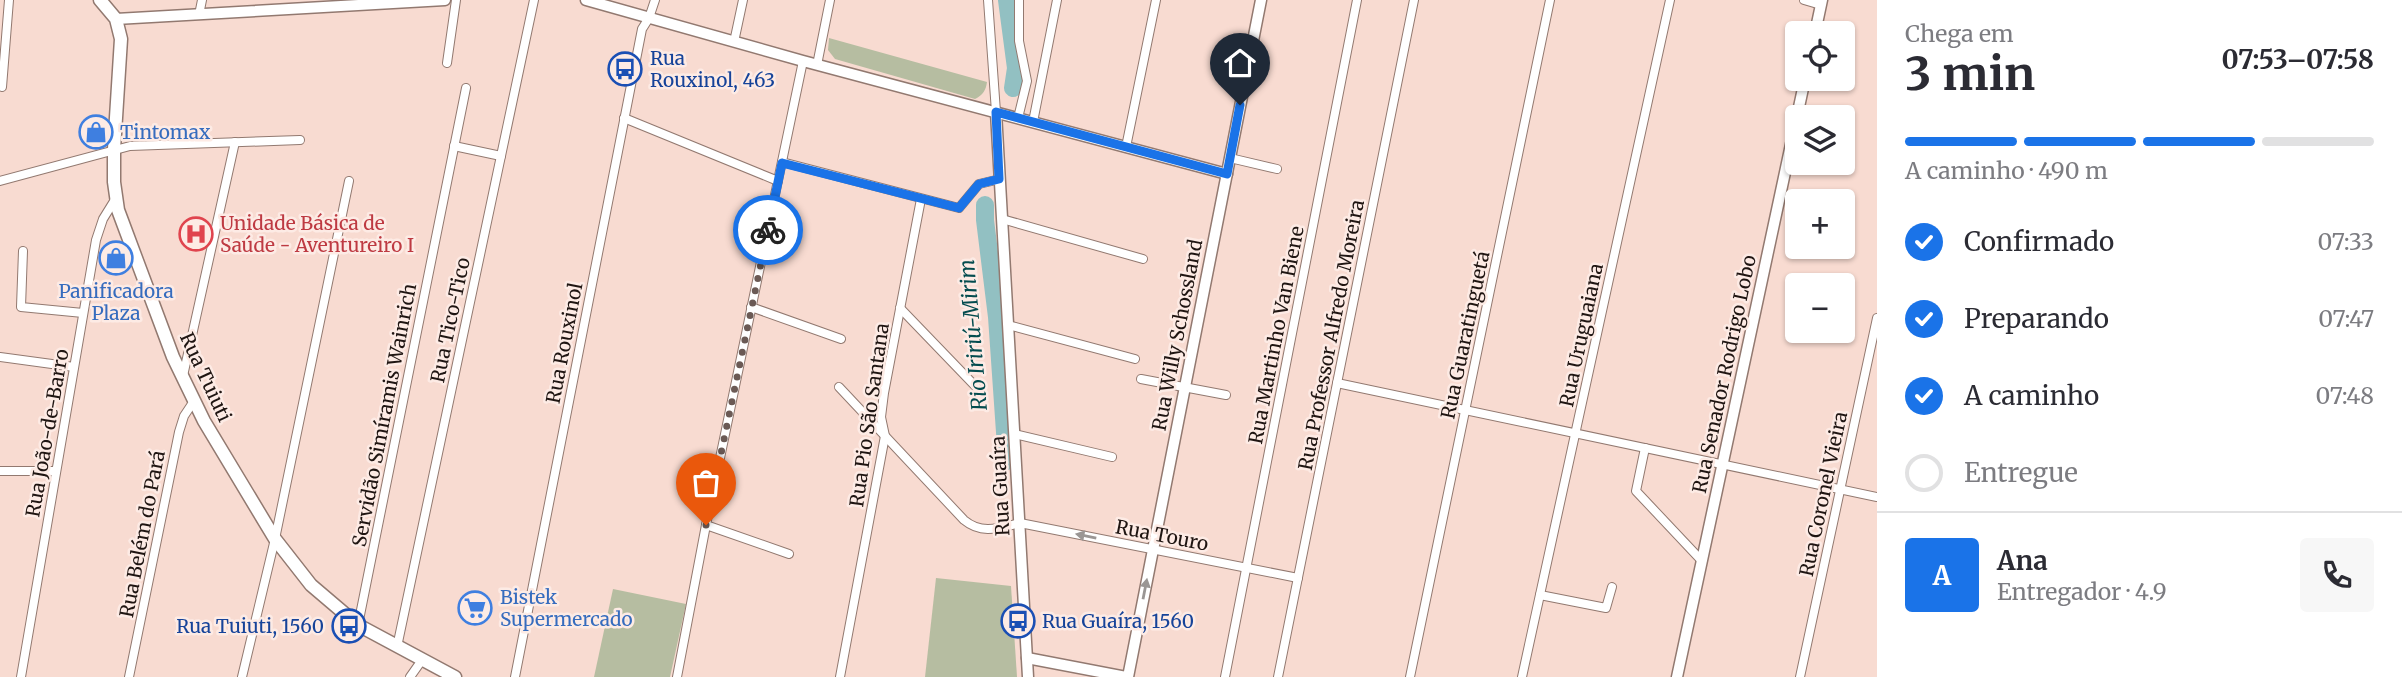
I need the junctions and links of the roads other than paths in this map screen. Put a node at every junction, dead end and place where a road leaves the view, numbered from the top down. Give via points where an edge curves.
1 (9, 0) edge
2 (100, 0) edge
3 (202, 0) edge
4 (445, 0) edge
5 (456, 0) edge
6 (534, 0) edge
7 (586, 0) edge
8 (654, 0) edge
9 (743, 0) edge
10 (830, 0) edge
11 (988, 0) edge
12 (1019, 0) edge
13 (1057, 0) edge
14 (1156, 0) edge
15 (1261, 0) edge
16 (1357, 0) edge
17 (1414, 0) edge
18 (1550, 0) edge
19 (1670, 0) edge
20 (1804, 0) edge
21 (1822, 2) edge
22 (360, 3) edge
23 (199, 15) junction
24 (649, 18) junction
25 (116, 19) junction
26 (1818, 21) edge
27 (734, 41) junction
28 (803, 61) junction
29 (447, 63) dead end
30 (817, 65) junction
31 (2, 87) dead end
32 (466, 88) dead end
33 (1802, 91) edge
34 (996, 112) junction
35 (624, 118) junction
36 (1018, 118) junction
37 (1033, 122) junction
38 (300, 140) dead end
39 (235, 142) junction
40 (454, 146) junction
41 (1126, 147) junction
42 (114, 149) junction
43 (501, 156) junction
44 (1230, 158) junction
45 (782, 163) junction
46 (1277, 169) dead end
47 (1227, 174) junction
48 (999, 179) junction
49 (0, 181) edge
50 (349, 181) dead end
51 (778, 181) junction
52 (116, 198) junction
53 (921, 199) junction
54 (1002, 219) junction
55 (23, 251) dead end
56 (1143, 259) dead end
57 (751, 307) junction
58 (901, 308) junction
59 (83, 313) junction
60 (1877, 318) edge
61 (1008, 325) junction
62 (841, 339) dead end
63 (0, 357) edge
64 (1135, 359) dead end
65 (74, 367) junction
66 (183, 379) junction
67 (1141, 379) dead end
68 (1337, 383) junction
69 (839, 387) dead end
70 (1185, 387) junction
71 (979, 390) dead end
72 (1226, 395) dead end
73 (194, 401) junction
74 (1465, 410) junction
75 (1576, 433) junction
76 (1014, 434) junction
77 (885, 436) junction
78 (1645, 448) junction
79 (1112, 457) dead end
80 (1723, 464) junction
81 (0, 471) edge
82 (56, 471) junction
83 (1841, 489) junction
84 (1877, 497) edge
85 (1020, 523) junction
86 (706, 525) junction
87 (275, 539) junction
88 (1153, 549) junction
89 (789, 554) dead end
90 (1702, 561) junction
91 (1246, 567) junction
92 (1298, 578) junction
93 (1612, 587) dead end
94 (1540, 595) junction
95 (358, 625) junction
96 (397, 647) junction
97 (1027, 658) junction
98 (422, 660) junction
99 (245, 676) edge
100 (21, 677) edge
101 (130, 677) edge
102 (410, 677) edge
103 (455, 677) edge
104 (515, 677) edge
105 (677, 677) edge
106 (841, 677) edge
107 (1028, 677) edge
108 (1127, 677) edge
109 (1225, 677) edge
110 (1278, 677) edge
111 (1410, 677) edge
112 (1522, 677) edge
113 (1678, 677) edge
114 (1800, 677) edge

1 - 31 street
2 - 25 main road
3 - 23 street
4 - 22 street
5 - 29 street
6 - 43 street, Rua Tico-Tico
7 - 24 street
8 - 24 street, Rua Rouxinol
9 - 27 street
10 - 30 street
11 - 34 street, Rua Guaíra
12 - 36 street via 1019,41 1027,81
13 - 37 street
14 - 41 street
15 - 44 street, Rua Willy Schossland
16 - 91 street, Rua Martinho Van Biene
17 - 68 street, Rua Professor Alfredo Moreira
18 - 74 street, Rua Guaratinguetá
19 - 75 street, Rua Uruguaiana
20 - 21 street
21 - 26 street
22 - 23 street
23 - 25 street
24 - 27 street
24 - 35 street, Rua Rouxinol via 642,29
25 - 42 main road, Rua Tuiuti via 122,51
27 - 28 street
28 - 30 street
28 - 45 street
30 - 34 street
32 - 40 street, Servidão Simíramis Wainrich
33 - 80 street, Rua Senador Rodrigo Lobo
34 - 36 street
34 - 48 street, Rua Guaíra
35 - 51 street
35 - 104 street, Rua Rouxinol
36 - 37 street
37 - 41 street
38 - 39 street
39 - 42 street
39 - 66 street
40 - 43 street
40 - 95 street, Servidão Simíramis Wainrich
41 - 47 street
42 - 49 street
42 - 52 main road, Rua Tuiuti
43 - 96 street, Rua Tico-Tico
44 - 46 street
44 - 47 street, Rua Willy Schossland
45 - 51 street
45 - 53 street
47 - 70 street, Rua Willy Schossland
48 - 53 street via 979,184 959,208
48 - 54 street, Rua Guaíra
50 - 87 street
51 - 57 street
52 - 59 street, Rua João-de-Barro via 98,230
52 - 66 main road, Rua Tuiuti
53 - 58 street, Rua Pio São Santana
54 - 56 street
54 - 61 street, Rua Guaíra
55 - 59 street via 22,307
57 - 62 street
57 - 86 street
58 - 71 street
58 - 77 street, Rua Pio São Santana via 881,417
59 - 65 street, Rua João-de-Barro
60 - 83 street, Rua Coronel Vieira
61 - 64 street
61 - 76 street, Rua Guaíra
63 - 65 street
65 - 82 street, Rua João-de-Barro
66 - 73 main road, Rua Tuiuti
67 - 70 street
68 - 74 street
68 - 92 street, Rua Professor Alfredo Moreira
69 - 77 street
70 - 72 street
70 - 88 street, Rua Willy Schossland
73 - 87 main road, Rua Tuiuti
73 - 101 street, Rua Belém do Pará via 179,432
74 - 75 street
74 - 111 street, Rua Guaratinguetá
75 - 78 street
75 - 94 street, Rua Uruguaiana
76 - 79 street
76 - 85 street, Rua Guaíra
77 - 85 street via 971,526 985,530
77 - 106 street, Rua Pio São Santana
78 - 80 street
78 - 90 street via 1636,491
80 - 83 street
80 - 90 street, Rua Senador Rodrigo Lobo
81 - 82 street
82 - 100 street, Rua João-de-Barro
83 - 84 street
83 - 114 street, Rua Coronel Vieira
88 -> 85 street, Rua Touro
85 - 97 street, Rua Guaíra
86 - 89 street
86 - 105 street
87 - 95 main road, Rua Tuiuti via 311,585
87 - 99 street
88 - 91 street, Rua Touro
108 -> 88 street, Rua Willy Schossland
90 - 113 street, Rua Senador Rodrigo Lobo
91 - 92 street, Rua Touro
91 - 109 street, Rua Martinho Van Biene
92 - 110 street, Rua Professor Alfredo Moreira
93 - 94 street via 1606,608
94 - 112 street, Rua Uruguaiana
95 - 96 main road, Rua Tuiuti
96 - 98 main road, Rua Tuiuti
97 - 107 street, Rua Guaíra
97 - 108 street
98 - 102 street
98 - 103 main road, Rua Tuiuti

